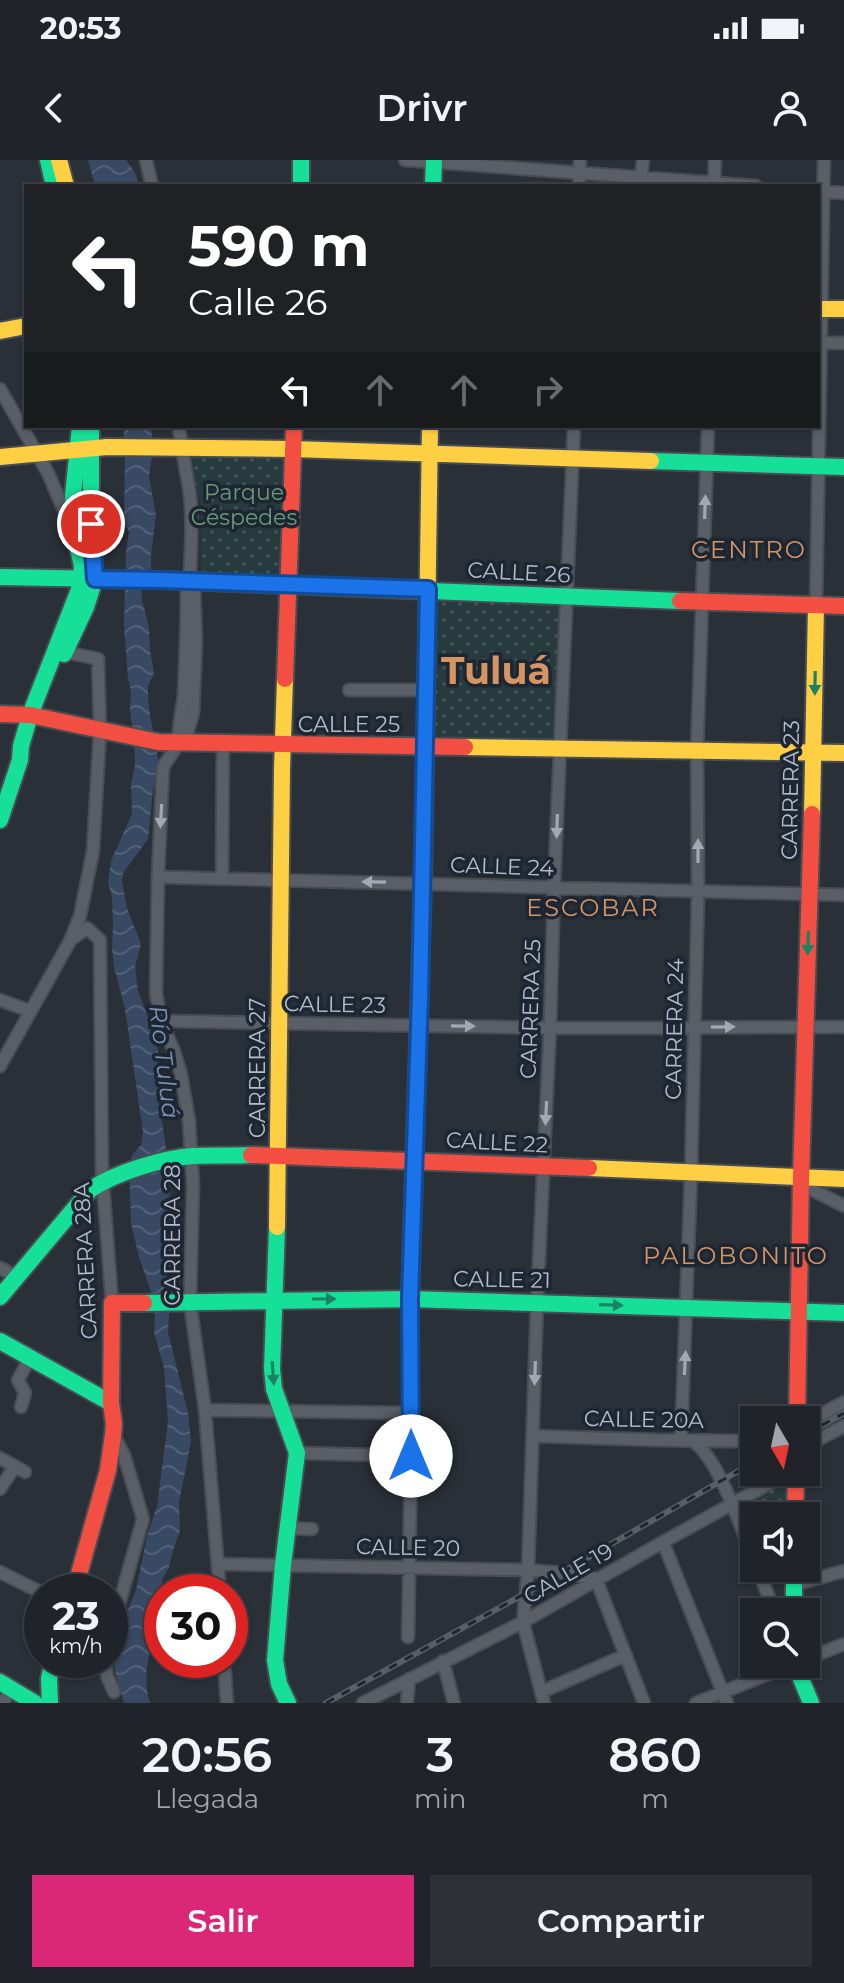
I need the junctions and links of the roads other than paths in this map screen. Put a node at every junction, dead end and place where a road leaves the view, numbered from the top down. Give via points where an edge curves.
1 (48, 160) edge
2 (59, 160) edge
3 (146, 160) edge
4 (301, 160) edge
5 (405, 160) edge
6 (643, 160) edge
7 (715, 160) edge
8 (824, 160) edge
9 (434, 161) edge
10 (580, 166) edge
11 (641, 177) junction
12 (54, 184) edge
13 (65, 184) edge
14 (152, 184) edge
15 (301, 184) edge
16 (433, 184) edge
17 (714, 184) edge
18 (821, 191) edge
19 (844, 193) edge
20 (820, 250) edge
21 (820, 309) edge
22 (844, 309) edge
23 (24, 326) edge
24 (0, 331) edge
25 (820, 343) edge
26 (844, 343) edge
27 (0, 389) edge
28 (81, 428) edge
29 (91, 428) edge
30 (179, 428) edge
31 (294, 428) edge
32 (430, 428) edge
33 (574, 428) edge
34 (708, 428) edge
35 (818, 428) edge
36 (181, 448) junction
37 (92, 449) junction
38 (293, 449) junction
39 (430, 453) junction
40 (37, 454) junction
41 (0, 457) edge
42 (573, 459) junction
43 (707, 464) junction
44 (817, 466) junction
45 (844, 467) edge
46 (75, 536) junction
47 (0, 577) edge
48 (191, 578) junction
49 (96, 579) junction
50 (289, 585) junction
51 (428, 589) junction
52 (568, 597) junction
53 (702, 602) junction
54 (816, 605) junction
55 (844, 606) edge
56 (65, 652) junction
57 (349, 690) dead end
58 (426, 690) junction
59 (0, 714) edge
60 (34, 717) junction
61 (104, 731) junction
62 (179, 743) junction
63 (223, 744) junction
64 (283, 746) junction
65 (424, 746) junction
66 (560, 748) junction
67 (697, 751) junction
68 (814, 753) junction
69 (844, 753) edge
70 (0, 820) edge
71 (158, 877) junction
72 (222, 879) junction
73 (282, 881) junction
74 (423, 883) junction
75 (554, 888) junction
76 (698, 892) junction
77 (810, 894) junction
78 (844, 895) edge
79 (70, 941) junction
80 (0, 1000) edge
81 (30, 1011) junction
82 (161, 1021) junction
83 (278, 1023) junction
84 (420, 1025) junction
85 (806, 1026) junction
86 (694, 1027) junction
87 (844, 1027) edge
88 (550, 1028) junction
89 (0, 1066) edge
90 (278, 1155) junction
91 (185, 1157) junction
92 (415, 1160) junction
93 (543, 1166) junction
94 (691, 1173) junction
95 (844, 1179) edge
96 (801, 1180) junction
97 (103, 1181) junction
98 (844, 1206) edge
99 (0, 1268) edge
100 (17, 1277) junction
101 (0, 1297) edge
102 (410, 1299) junction
103 (275, 1300) junction
104 (182, 1302) junction
105 (537, 1302) junction
106 (112, 1303) junction
107 (687, 1307) junction
108 (799, 1311) junction
109 (844, 1313) edge
110 (0, 1341) edge
111 (30, 1358) junction
112 (844, 1402) edge
113 (111, 1403) junction
114 (797, 1406) edge
115 (21, 1407) dead end
116 (205, 1410) junction
117 (283, 1410) junction
118 (411, 1413) junction
119 (820, 1415) edge
120 (844, 1426) edge
121 (113, 1435) junction
122 (533, 1436) junction
123 (820, 1439) edge
124 (687, 1441) junction
125 (740, 1441) edge
126 (297, 1453) junction
127 (411, 1456) junction
128 (0, 1458) edge
129 (766, 1486) edge
130 (0, 1489) edge
131 (731, 1504) junction
132 (740, 1526) edge
133 (288, 1528) junction
134 (312, 1529) dead end
135 (663, 1542) junction
136 (218, 1564) junction
137 (283, 1565) junction
138 (409, 1567) junction
139 (528, 1570) junction
140 (844, 1571) edge
141 (0, 1572) edge
142 (79, 1574) edge
143 (127, 1574) edge
144 (219, 1574) edge
145 (596, 1579) junction
146 (793, 1582) edge
147 (24, 1584) edge
148 (793, 1585) junction
149 (793, 1598) edge
150 (523, 1622) junction
151 (408, 1637) dead end
152 (844, 1644) edge
153 (820, 1653) edge
154 (626, 1655) junction
155 (443, 1661) junction
156 (108, 1678) edge
157 (225, 1678) edge
158 (766, 1678) edge
159 (800, 1678) edge
160 (409, 1679) junction
161 (114, 1692) dead end
162 (15, 1694) edge
163 (49, 1695) edge
164 (543, 1697) edge
165 (725, 1698) edge
166 (283, 1702) edge
167 (227, 1703) edge
168 (363, 1703) edge
169 (407, 1703) edge
170 (454, 1703) edge
171 (644, 1703) edge
172 (696, 1703) edge
173 (811, 1703) edge

1 - 12 street
2 - 13 street
3 - 14 street
4 - 15 street
5 - 9 street
6 - 11 street
7 - 17 street
8 - 18 street, CARRERA 23
9 - 10 street
9 - 16 street
10 - 11 street
11 - 17 street
18 - 19 street
18 - 20 street, CARRERA 23
21 - 22 street
23 - 24 street
25 - 26 street
27 - 40 street
28 - 37 street
29 - 37 street
30 - 36 street, CARRERA 28
31 - 38 street, CARRERA 27
32 - 39 street
33 - 42 street, CARRERA 25
34 - 43 street, CARRERA 24
35 - 44 street, CARRERA 23
36 - 37 street
36 - 38 street
36 - 48 street, CARRERA 28 via 191,509
37 - 40 street
37 - 46 street via 73,496
37 - 49 street
38 - 39 street
38 - 50 street, CARRERA 27
39 - 42 street
39 - 51 street
40 - 41 street
40 - 46 street
42 - 43 street
42 - 52 street, CARRERA 25
43 - 44 street
53 -> 43 street, CARRERA 24
44 - 45 street
44 - 54 street, CARRERA 23
46 - 49 street via 82,566
47 - 49 street, CALLE 26
48 - 49 street, CALLE 26
48 - 50 street, CALLE 26
48 - 62 street, CARRERA 28 via 195,693 187,734
49 - 56 street
49 - 60 street via 78,593
50 - 51 street, CALLE 26
50 - 64 street, CARRERA 27
51 - 52 street, CALLE 26
51 - 58 street
52 - 53 street, CALLE 26
52 - 66 street, CARRERA 25
53 - 54 street, CALLE 26
53 - 67 street, CARRERA 24
54 - 55 street, CALLE 26
54 -> 68 street, CARRERA 23
56 - 60 street
56 - 61 street via 98,659
57 - 58 street
58 - 65 street
59 - 60 street, CALLE 25
60 - 61 street, CALLE 25
60 - 70 street
61 - 62 street, CALLE 25
61 - 79 street via 93,851
62 - 63 street, CALLE 25
62 -> 71 street, CARRERA 28 via 163,767
63 - 64 street, CALLE 25
63 - 72 street
64 - 65 street, CALLE 25
64 - 73 street, CARRERA 27
65 - 66 street, CALLE 25
65 - 74 street
66 - 67 street, CALLE 25
66 -> 75 street, CARRERA 25
67 - 68 street, CALLE 25
76 -> 67 street, CARRERA 24
68 - 69 street, CALLE 25
68 - 77 street, CARRERA 23
71 - 72 street, CALLE 24
71 - 82 street, CARRERA 28 via 156,993
72 - 73 street, CALLE 24
74 -> 73 street, CALLE 24
73 - 83 street, CARRERA 27
74 - 75 street, CALLE 24
74 - 84 street
75 - 76 street, CALLE 24
75 - 88 street, CARRERA 25
76 - 77 street, CALLE 24
76 - 86 street, CARRERA 24
77 - 78 street, CALLE 24
77 -> 85 street, CARRERA 23
79 - 81 street
79 - 97 street, CARRERA 28A via 87,928 100,940
80 - 81 street
81 - 89 street
82 - 83 street, CALLE 23
82 - 91 street, CARRERA 28 via 181,1074 187,1111
83 - 84 street, CALLE 23
83 - 90 street, CARRERA 27
84 -> 88 street, CALLE 23
84 - 92 street
86 -> 85 street, CALLE 23
85 - 87 street, CALLE 23
85 - 96 street, CARRERA 23
86 - 88 street, CALLE 23
86 - 94 street, CARRERA 24
88 -> 93 street, CARRERA 25
90 - 91 street, CALLE 22
90 - 92 street, CALLE 22
90 - 103 street, CARRERA 27
91 - 97 street, CALLE 22
91 - 104 street, CARRERA 28 via 193,1185
92 - 93 street, CALLE 22
92 - 102 street
93 - 94 street, CALLE 22
93 - 105 street, CARRERA 25
94 - 96 street, CALLE 22
94 - 107 street, CARRERA 24
95 - 96 street, CALLE 22
96 - 98 street
96 - 108 street, CARRERA 23
97 - 100 street via 82,1198
97 - 106 street, CARRERA 28A
99 - 100 street
100 - 101 street
103 -> 102 street, CALLE 21
102 - 105 street, CALLE 21
102 - 118 street
103 - 104 street, CALLE 21
103 -> 117 street, CARRERA 27 via 272,1369
104 - 106 street, CALLE 21
104 - 116 street, CARRERA 28
105 -> 107 street, CALLE 21
105 -> 122 street, CARRERA 25
106 - 113 street, CARRERA 28A
107 - 108 street, CALLE 21
124 -> 107 street, CARRERA 24
108 - 109 street, CALLE 21
108 - 114 street, CARRERA 23
110 - 111 street
111 - 113 street
111 - 115 street via 18,1380 25,1393
112 - 119 street
113 - 121 street, CARRERA 28A
116 - 117 street
116 - 136 street, CARRERA 28
117 - 118 street
117 - 126 street, CARRERA 27
118 - 127 street
120 - 123 street
121 - 142 street, CARRERA 28A
121 - 143 street via 143,1519
122 - 124 street, CALLE 20A
122 - 139 street, CARRERA 25
124 - 125 street, CALLE 20A
124 - 131 street via 699,1445
126 - 127 street
126 - 133 street, CARRERA 27
127 - 138 street
128 - 130 street via 20,1469
129 - 131 street, CALLE 19
131 - 132 street
131 - 135 street, CALLE 19
133 - 134 street
133 - 137 street, CARRERA 27
135 - 145 street, CALLE 19
135 - 165 street
136 - 137 street, CALLE 20
136 - 144 street, CARRERA 28
137 - 138 street, CALLE 20
137 - 166 street, CARRERA 27 via 275,1660
138 - 139 street, CALLE 20
138 - 151 street
139 - 145 street, CALLE 20
139 - 150 street, CARRERA 25
140 - 148 street
141 - 147 street
145 - 150 street, CALLE 19
145 - 154 street
146 - 148 street
148 - 149 street
150 - 155 street, CALLE 19
150 - 164 street
152 - 153 street
154 - 164 street
154 - 171 street
155 - 160 street, CALLE 19
155 - 170 street
156 - 161 street
157 - 167 street
158 - 165 street
159 - 173 street
160 - 168 street, CALLE 19
160 - 169 street
162 - 163 street
165 - 172 street

